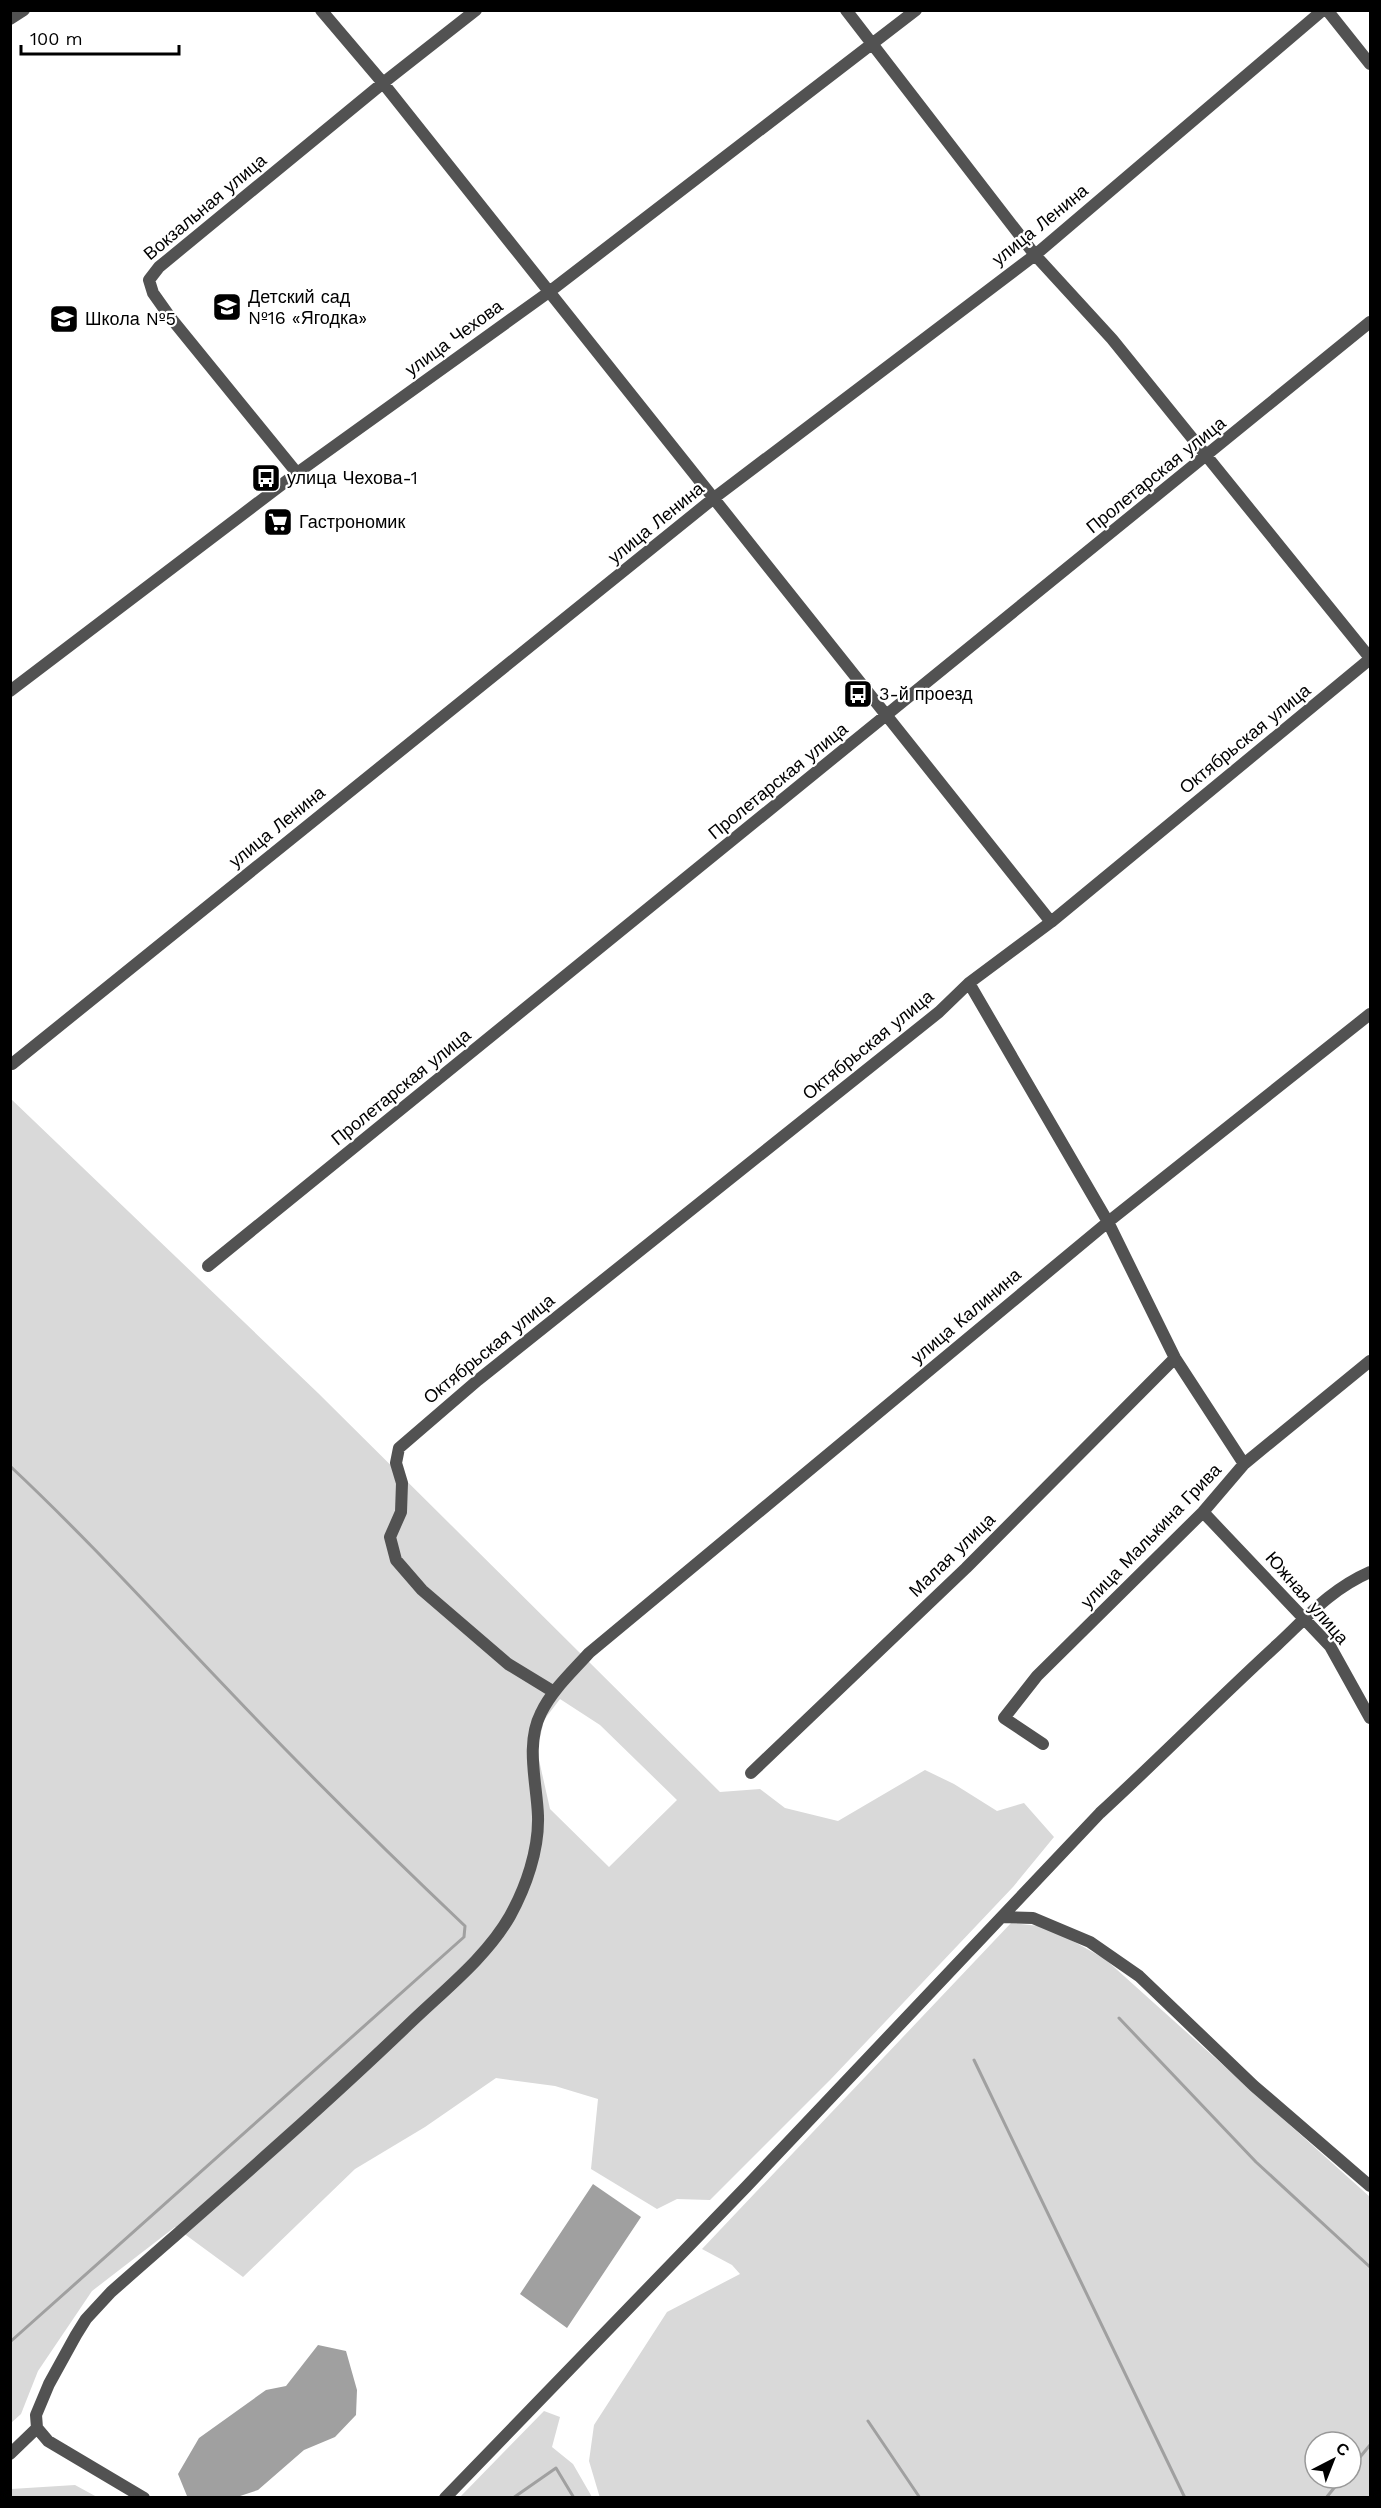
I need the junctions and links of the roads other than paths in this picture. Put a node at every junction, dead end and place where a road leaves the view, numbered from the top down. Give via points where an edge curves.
1 (24, 10) edge
2 (321, 10) edge
3 (476, 10) edge
4 (846, 10) edge
5 (916, 10) edge
6 (1325, 10) edge
7 (10, 19) edge
8 (873, 44) junction
9 (1371, 64) edge
10 (383, 83) junction
11 (1035, 255) junction
12 (549, 292) junction
13 (1371, 322) edge
14 (1208, 456) junction
15 (297, 473) junction
16 (714, 498) junction
17 (1371, 659) edge
18 (10, 691) edge
19 (888, 716) junction
20 (1051, 922) junction
21 (969, 983) junction
22 (1371, 1014) edge
23 (12, 1064) edge
24 (1108, 1222) junction
25 (208, 1266) dead end
26 (1175, 1358) junction
27 (1371, 1361) edge
28 (1244, 1464) junction
29 (1203, 1512) junction
30 (1371, 1572) edge
31 (1304, 1617) junction
32 (554, 1692) junction
33 (1371, 1718) edge
34 (1043, 1744) dead end
35 (751, 1773) dead end
36 (1002, 1917) junction
37 (1371, 2186) edge
38 (37, 2428) junction
39 (10, 2454) edge
40 (144, 2498) edge
41 (445, 2498) edge

1 - 7 street
2 - 10 street
3 - 10 street, Вокзальная улица
4 - 8 street
5 - 8 street, улица Чехова
6 - 9 street
6 - 11 street, улица Ленина
8 - 11 street
8 - 12 street, улица Чехова
10 - 12 street
10 - 15 street, Вокзальная улица via 159,267 149,280 170,317
11 - 14 street via 1112,339
11 - 16 street, улица Ленина
12 - 15 street, улица Чехова
12 - 16 street
13 - 14 street, Пролетарская улица
14 - 17 street
14 - 19 street, Пролетарская улица
15 - 18 street, улица Чехова
16 - 19 street
16 - 23 street, улица Ленина
17 - 20 street, Октябрьская улица
19 - 20 street
19 - 25 street, Пролетарская улица
20 - 21 street, Октябрьская улица
21 - 24 street
21 - 32 street, Октябрьская улица via 939,1012 399,1448 396,1463 402,1483 401,1512 390,1537 396,1560 422,1590 508,1664
22 - 24 street, улица Калинина
24 - 26 street
24 - 32 street, улица Калинина via 589,1653
26 - 28 street
26 - 35 street, Малая улица via 966,1568
27 - 28 street, улица Малькина Грива
28 - 29 street, улица Малькина Грива
29 - 31 street, Южная улица
29 - 34 street, улица Малькина Грива via 1037,1676 1004,1718
30 - 31 street
31 - 33 street, Южная улица via 1330,1646
31 - 36 street via 1100,1813
32 - 38 street, улица Калинина via 540,1715 533,1746 538,1819 532,1859 525,1888 500,1933 381,2051 111,2292 86,2319 65,2355 36,2415
36 - 37 street via 1033,1918 1090,1942 1139,1976 1254,2086
36 - 41 street
38 - 39 street
38 - 40 street via 56,2446

